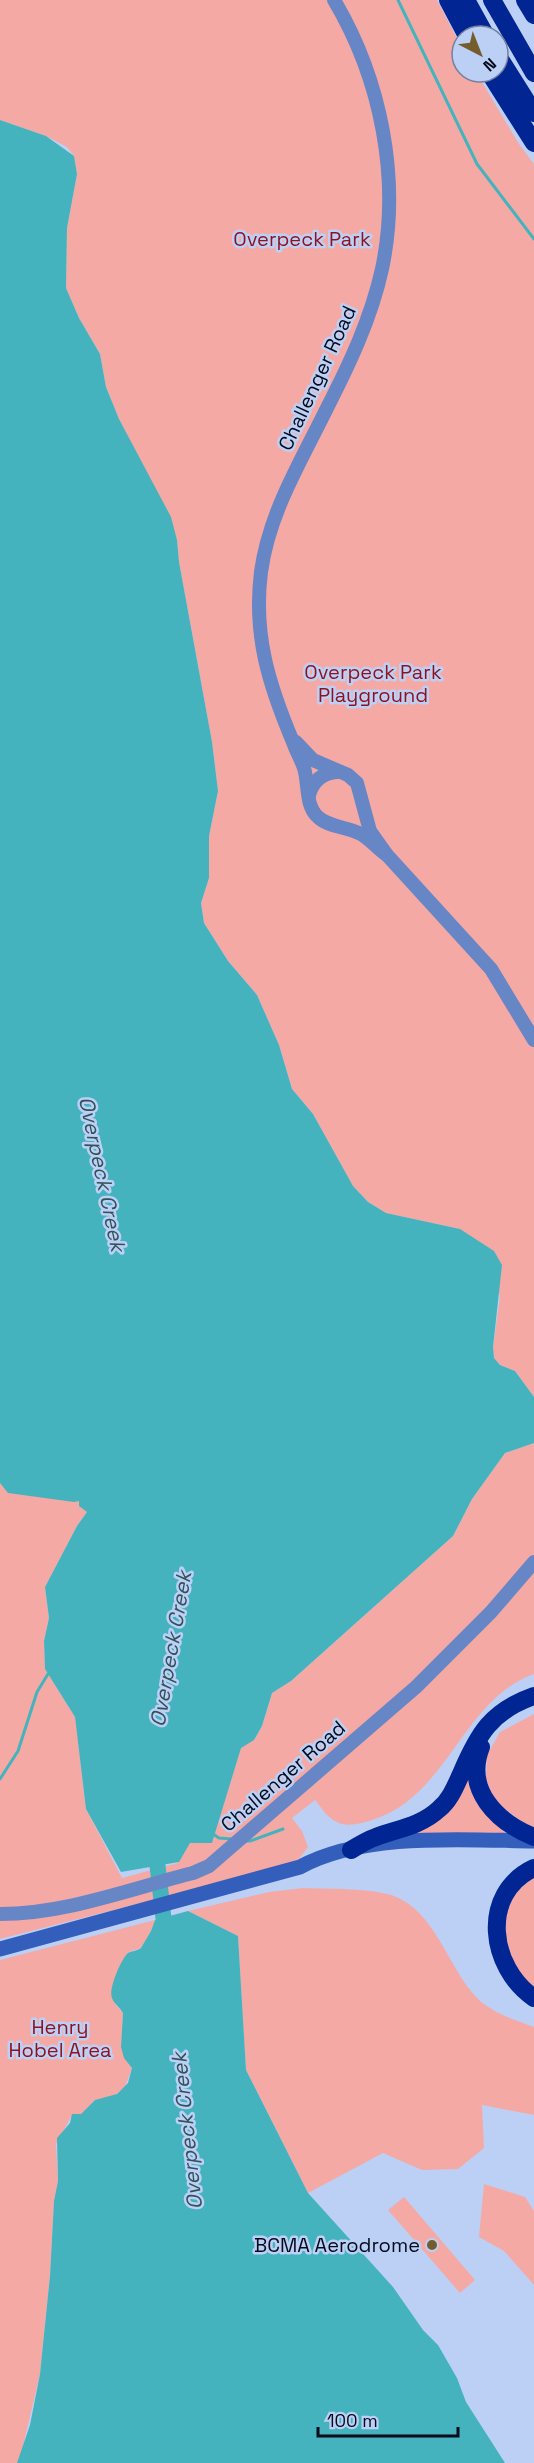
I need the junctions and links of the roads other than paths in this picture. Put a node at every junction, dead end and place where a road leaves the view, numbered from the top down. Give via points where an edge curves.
1 (334, 0) edge
2 (448, 0) edge
3 (466, 0) edge
4 (492, 0) edge
5 (525, 0) edge
6 (534, 15) edge
7 (461, 24) edge
8 (479, 24) edge
9 (534, 73) edge
10 (510, 75) edge
11 (497, 84) edge
12 (534, 113) edge
13 (534, 143) edge
14 (291, 736) junction
15 (337, 772) junction
16 (309, 795) junction
17 (361, 802) junction
18 (336, 824) junction
19 (387, 855) junction
20 (534, 1040) edge
21 (534, 1562) edge
22 (534, 1696) edge
23 (534, 1706) edge
24 (534, 1839) edge
25 (351, 1850) junction
26 (534, 1851) edge
27 (300, 1867) junction
28 (534, 1868) edge
29 (0, 1914) edge
30 (0, 1949) edge
31 (534, 1998) edge

1 - 14 street, Challenger Road via 352,34 376,99 386,154 388,224 382,270 364,329 284,493 266,547 259,603 262,653 275,700
2 - 7 highway
3 - 8 highway
4 - 9 highway
5 - 6 highway
10 - 12 highway
11 - 13 highway
14 - 15 street, Challenger Road via 313,760
14 - 16 street, Challenger Road
15 - 16 street via 318,779
15 - 17 street, Challenger Road via 357,783
16 - 18 street, Challenger Road via 316,816
17 - 18 street via 352,818
17 - 19 street, Challenger Road via 370,831
18 - 19 street, Challenger Road via 363,835
19 - 20 street, Challenger Road via 490,969
21 - 29 street, Challenger Road via 416,1688 218,1859 192,1873 50,1910
22 - 25 highway via 508,1708 485,1726 451,1795 439,1810
23 - 24 highway via 513,1715 492,1731 481,1749 476,1770 481,1794 494,1812
24 - 25 main road via 416,1841
25 - 27 main road
26 - 27 main road via 416,1850 321,1867
27 - 30 main road
28 - 31 highway via 508,1889 496,1925 498,1948 507,1969

